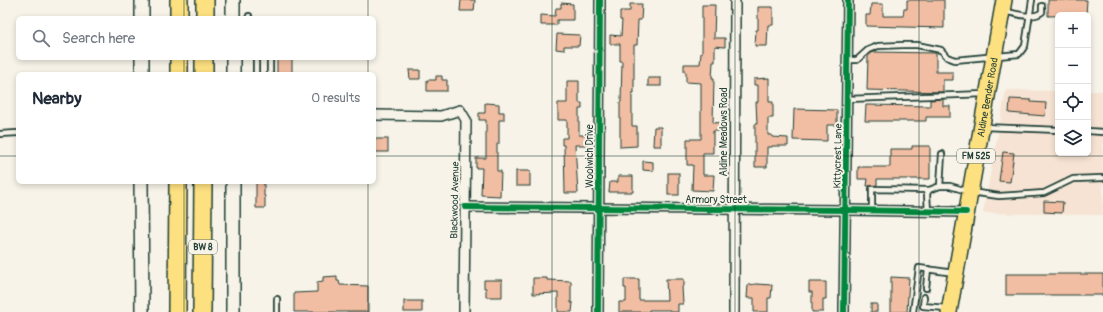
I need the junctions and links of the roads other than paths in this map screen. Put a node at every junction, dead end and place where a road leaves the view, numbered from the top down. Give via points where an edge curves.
1 (142, 0) edge
2 (179, 0) edge
3 (205, 0) edge
4 (233, 0) edge
5 (600, 0) edge
6 (735, 0) edge
7 (848, 0) edge
8 (1032, 0) edge
9 (1003, 6) edge
10 (1042, 6) dead end
11 (142, 16) edge
12 (179, 16) edge
13 (205, 16) edge
14 (233, 16) edge
15 (1030, 16) junction
16 (994, 57) junction
17 (142, 60) edge
18 (179, 60) edge
19 (204, 60) edge
20 (233, 60) edge
21 (256, 60) edge
22 (270, 60) edge
23 (848, 60) junction
24 (142, 72) edge
25 (178, 72) edge
26 (204, 72) edge
27 (233, 72) edge
28 (256, 72) edge
29 (270, 72) edge
30 (987, 94) junction
31 (848, 99) junction
32 (376, 115) edge
33 (981, 127) junction
34 (1055, 130) edge
35 (1091, 131) edge
36 (1103, 132) edge
37 (0, 134) edge
38 (16, 134) edge
39 (942, 154) dead end
40 (1103, 178) edge
41 (142, 184) edge
42 (178, 184) edge
43 (203, 184) edge
44 (233, 184) edge
45 (940, 186) junction
46 (929, 190) junction
47 (970, 192) junction
48 (465, 207) junction
49 (599, 208) junction
50 (733, 209) junction
51 (846, 210) junction
52 (872, 210) junction
53 (928, 212) junction
54 (966, 212) junction
55 (928, 269) junction
56 (956, 273) junction
57 (926, 288) dead end
58 (924, 297) dead end
59 (277, 299) dead end
60 (914, 305) junction
61 (923, 306) junction
62 (950, 310) edge
63 (142, 312) edge
64 (177, 312) edge
65 (202, 312) edge
66 (232, 312) edge
67 (277, 312) edge
68 (464, 312) edge
69 (598, 312) edge
70 (734, 312) edge
71 (844, 312) edge
72 (913, 312) edge

1 - 11 main road
2 - 12 highway
3 - 13 highway
4 - 14 main road
5 - 49 street, Woolwich Drive
6 - 50 street, Aldine Meadows Road
7 - 23 street, Kittycrest Lane
8 - 15 lane
9 - 15 lane
9 - 16 main road, Aldine Bender Road / FM 525
10 - 15 lane via 1042,12
15 - 16 lane via 1025,46 1019,54
16 - 23 lane via 955,60 947,57 941,50 902,45 878,46 868,50 857,60
16 - 30 main road, Aldine Bender Road / FM 525
17 - 24 main road
18 - 25 highway
19 - 26 highway
20 - 27 main road
21 - 28 lane
22 - 29 lane
23 - 31 street, Kittycrest Lane
30 - 31 lane
30 - 33 main road, Aldine Bender Road / FM 525
31 - 51 street, Kittycrest Lane
32 - 48 street, Blackwood Avenue via 442,116 460,110 466,120
33 - 34 lane
33 - 47 main road, Aldine Bender Road / FM 525
35 - 36 lane
37 - 38 lane
39 - 45 lane
40 - 47 lane via 1073,179 1044,193 999,196
41 - 63 main road
42 - 64 highway, BW 8
43 - 65 highway, BW 8
44 - 66 main road
45 - 46 lane
45 - 47 lane
46 - 52 lane via 872,189
46 - 53 lane
47 - 54 main road, Aldine Bender Road / FM 525
48 - 49 street, Armory Street
48 - 68 street, Blackwood Avenue
49 - 50 street, Armory Street
49 - 69 street, Woolwich Drive
50 - 51 street, Armory Street
50 - 70 street, Aldine Meadows Road
51 - 52 street, Armory Street
51 - 71 street, Kittycrest Lane
52 - 53 street, Armory Street
53 - 54 street, Armory Street
54 - 56 main road, Aldine Bender Road / FM 525
55 - 56 lane
55 - 57 lane
55 - 60 lane via 919,268
56 - 62 main road, Aldine Bender Road / FM 525
58 - 61 lane
59 - 67 lane
60 - 61 lane
60 - 72 lane
61 - 62 lane

